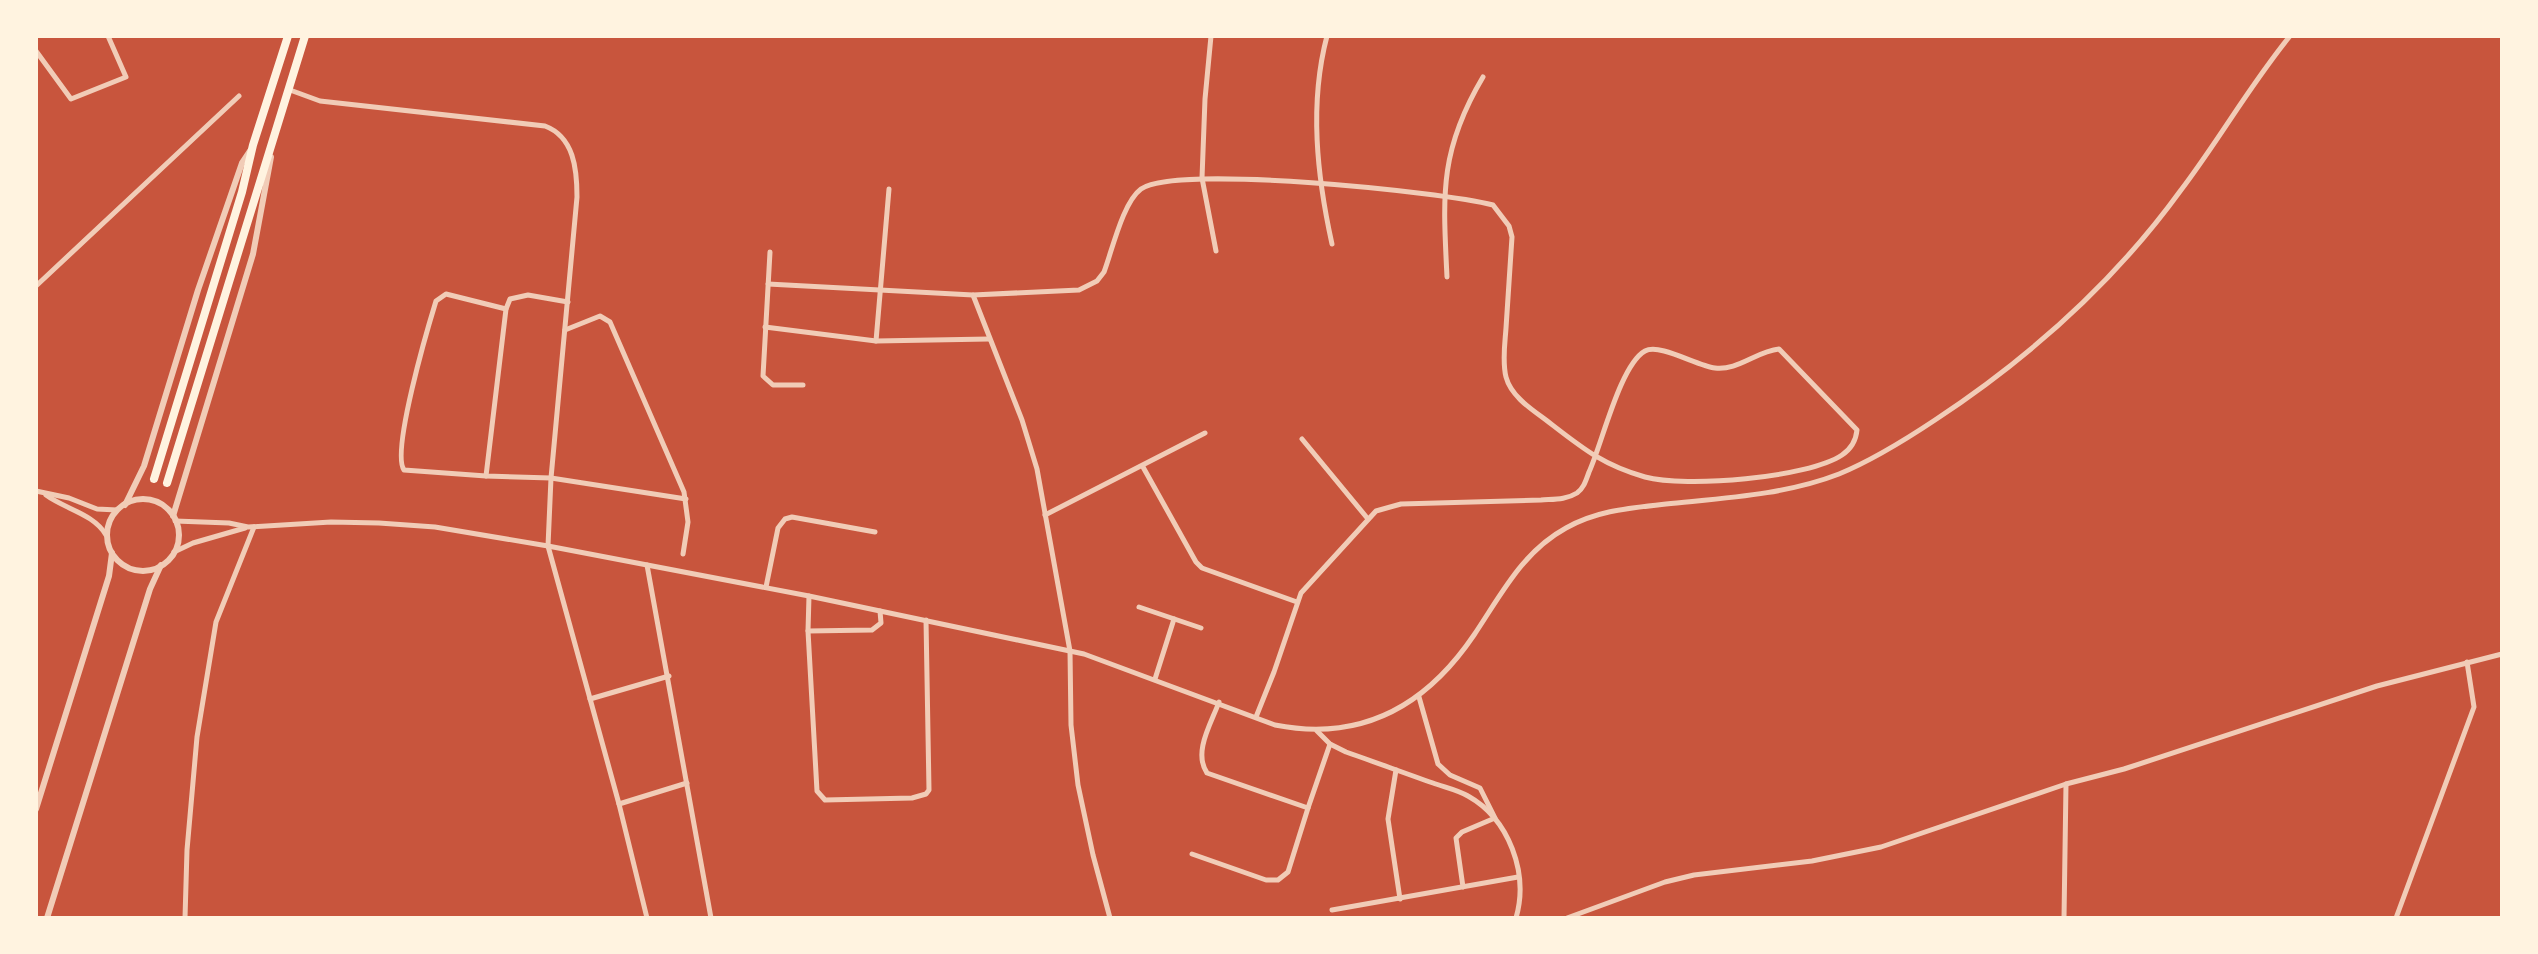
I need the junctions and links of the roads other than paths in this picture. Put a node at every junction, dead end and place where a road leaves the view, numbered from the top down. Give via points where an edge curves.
1 (108, 36) edge
2 (288, 36) edge
3 (305, 36) edge
4 (1211, 36) edge
5 (1327, 36) edge
6 (2290, 36) edge
7 (36, 51) edge
8 (1483, 77) dead end
9 (290, 90) junction
10 (239, 96) dead end
11 (253, 145) junction
12 (272, 150) junction
13 (1202, 178) junction
14 (1319, 184) junction
15 (889, 189) dead end
16 (1443, 196) junction
17 (1332, 244) dead end
18 (1216, 251) dead end
19 (770, 252) dead end
20 (1447, 277) dead end
21 (768, 284) junction
22 (36, 286) edge
23 (879, 290) junction
24 (973, 295) junction
25 (568, 302) junction
26 (506, 309) junction
27 (765, 327) junction
28 (565, 330) junction
29 (989, 339) junction
30 (876, 341) junction
31 (803, 385) dead end
32 (1205, 433) dead end
33 (1302, 439) dead end
34 (1595, 458) junction
35 (1143, 467) junction
36 (486, 476) junction
37 (551, 478) junction
38 (154, 479) dead end
39 (167, 483) dead end
40 (36, 491) edge
41 (45, 494) junction
42 (686, 499) junction
43 (125, 505) junction
44 (117, 510) junction
45 (1045, 515) junction
46 (174, 518) junction
47 (1368, 519) junction
48 (251, 527) junction
49 (875, 532) dead end
50 (106, 535) junction
51 (548, 546) junction
52 (174, 552) junction
53 (112, 553) junction
54 (683, 554) dead end
55 (161, 565) junction
56 (647, 565) junction
57 (766, 587) junction
58 (809, 596) junction
59 (1297, 602) junction
60 (1139, 607) dead end
61 (880, 611) junction
62 (1174, 619) junction
63 (926, 620) junction
64 (1201, 628) dead end
65 (808, 631) junction
66 (1070, 651) junction
67 (2502, 654) edge
68 (2467, 662) junction
69 (669, 676) junction
70 (1155, 679) junction
71 (1419, 697) junction
72 (590, 699) junction
73 (1219, 702) junction
74 (1256, 717) junction
75 (1316, 730) junction
76 (1330, 744) junction
77 (1396, 770) junction
78 (687, 783) junction
79 (2066, 784) junction
80 (619, 804) junction
81 (1308, 808) junction
82 (36, 809) edge
83 (1495, 818) junction
84 (1192, 854) dead end
85 (1518, 877) junction
86 (1463, 887) junction
87 (1400, 899) junction
88 (1332, 910) dead end
89 (47, 918) edge
90 (185, 918) edge
91 (647, 918) edge
92 (711, 918) edge
93 (1110, 918) edge
94 (1516, 918) edge
95 (1567, 918) edge
96 (2064, 918) edge
97 (2396, 918) edge

1 - 7 street via 126,77 71,99
2 - 11 highway
3 - 9 highway
4 - 13 street
5 - 14 street via 1318,116
6 - 71 street via 2147,234 2047,336 1997,375 1918,431 1838,474 1764,493 1635,506 1565,528 1531,554 1456,660
8 - 16 street via 1454,139
9 - 12 highway
9 - 25 street via 320,101 537,125 558,133 570,149 577,186
10 - 22 street
11 - 38 highway
11 - 43 street via 208,257 144,466
12 - 39 highway
12 - 46 street via 253,254
13 - 14 street
13 - 18 street
13 - 24 street via 1148,185 1137,192 1097,281 1079,290
14 - 16 street
14 - 17 street
15 - 23 street
16 - 20 street
16 - 34 street via 1493,205 1509,226 1506,378 1521,401
19 - 21 street
21 - 23 street
21 - 27 street
23 - 24 street
23 - 30 street
24 - 29 street
25 - 26 street via 518,295
25 - 28 street
26 - 36 street
26 - 36 street via 446,294 439,297 404,423 404,470
27 - 30 street
27 - 31 street via 763,376 773,385
28 - 37 street
28 - 42 street via 597,317 608,320
29 - 30 street
29 - 45 street via 1029,443
32 - 35 street
33 - 47 street
34 - 34 street via 1627,371 1653,348 1720,368 1779,349 1857,430 1849,449 1838,457 1775,475 1669,481
34 - 47 street via 1581,489 1564,498 1395,505
35 - 45 street
35 - 59 street via 1202,568
36 - 37 street
37 - 42 street
37 - 51 street
40 - 41 street
41 - 44 street
41 - 50 street via 93,521
42 - 54 street
43 - 44 street
43 - 46 street via 149,500 165,506
44 - 50 street
45 - 66 street
46 - 48 street
46 - 52 street
47 - 59 street via 1313,577
48 - 51 street via 379,523
48 - 52 street
48 - 90 street via 216,622 197,737
49 - 57 street via 785,519 778,528
50 - 53 street
51 - 56 street
51 - 72 street
52 - 55 street
53 - 55 street via 140,571
53 - 82 street
55 - 89 street
56 - 57 street
56 - 69 street
57 - 58 street
58 - 61 street
58 - 65 street
59 - 74 street
60 - 62 street
61 - 63 street
61 - 65 street via 881,623 872,630
62 - 64 street
62 - 70 street
63 - 65 street via 931,783 926,794 912,798 820,797
63 - 66 street
66 - 70 street
66 - 93 street via 1077,773
67 - 68 street
68 - 79 street
68 - 97 street via 2474,707
69 - 72 street
69 - 78 street
70 - 73 street
71 - 75 street via 1378,718
71 - 83 street via 1438,764 1480,788
72 - 80 street
73 - 74 street
73 - 81 street via 1200,754 1207,773
74 - 75 street
75 - 76 street
76 - 77 street
76 - 81 street
77 - 83 street via 1468,796
77 - 87 street via 1388,819
78 - 80 street
78 - 92 street
79 - 95 street via 1881,847 1694,875
79 - 96 street
80 - 91 street
81 - 84 street via 1288,872 1278,880
83 - 85 street via 1507,834
83 - 86 street via 1456,838
85 - 86 street
85 - 94 street
86 - 87 street
87 - 88 street

